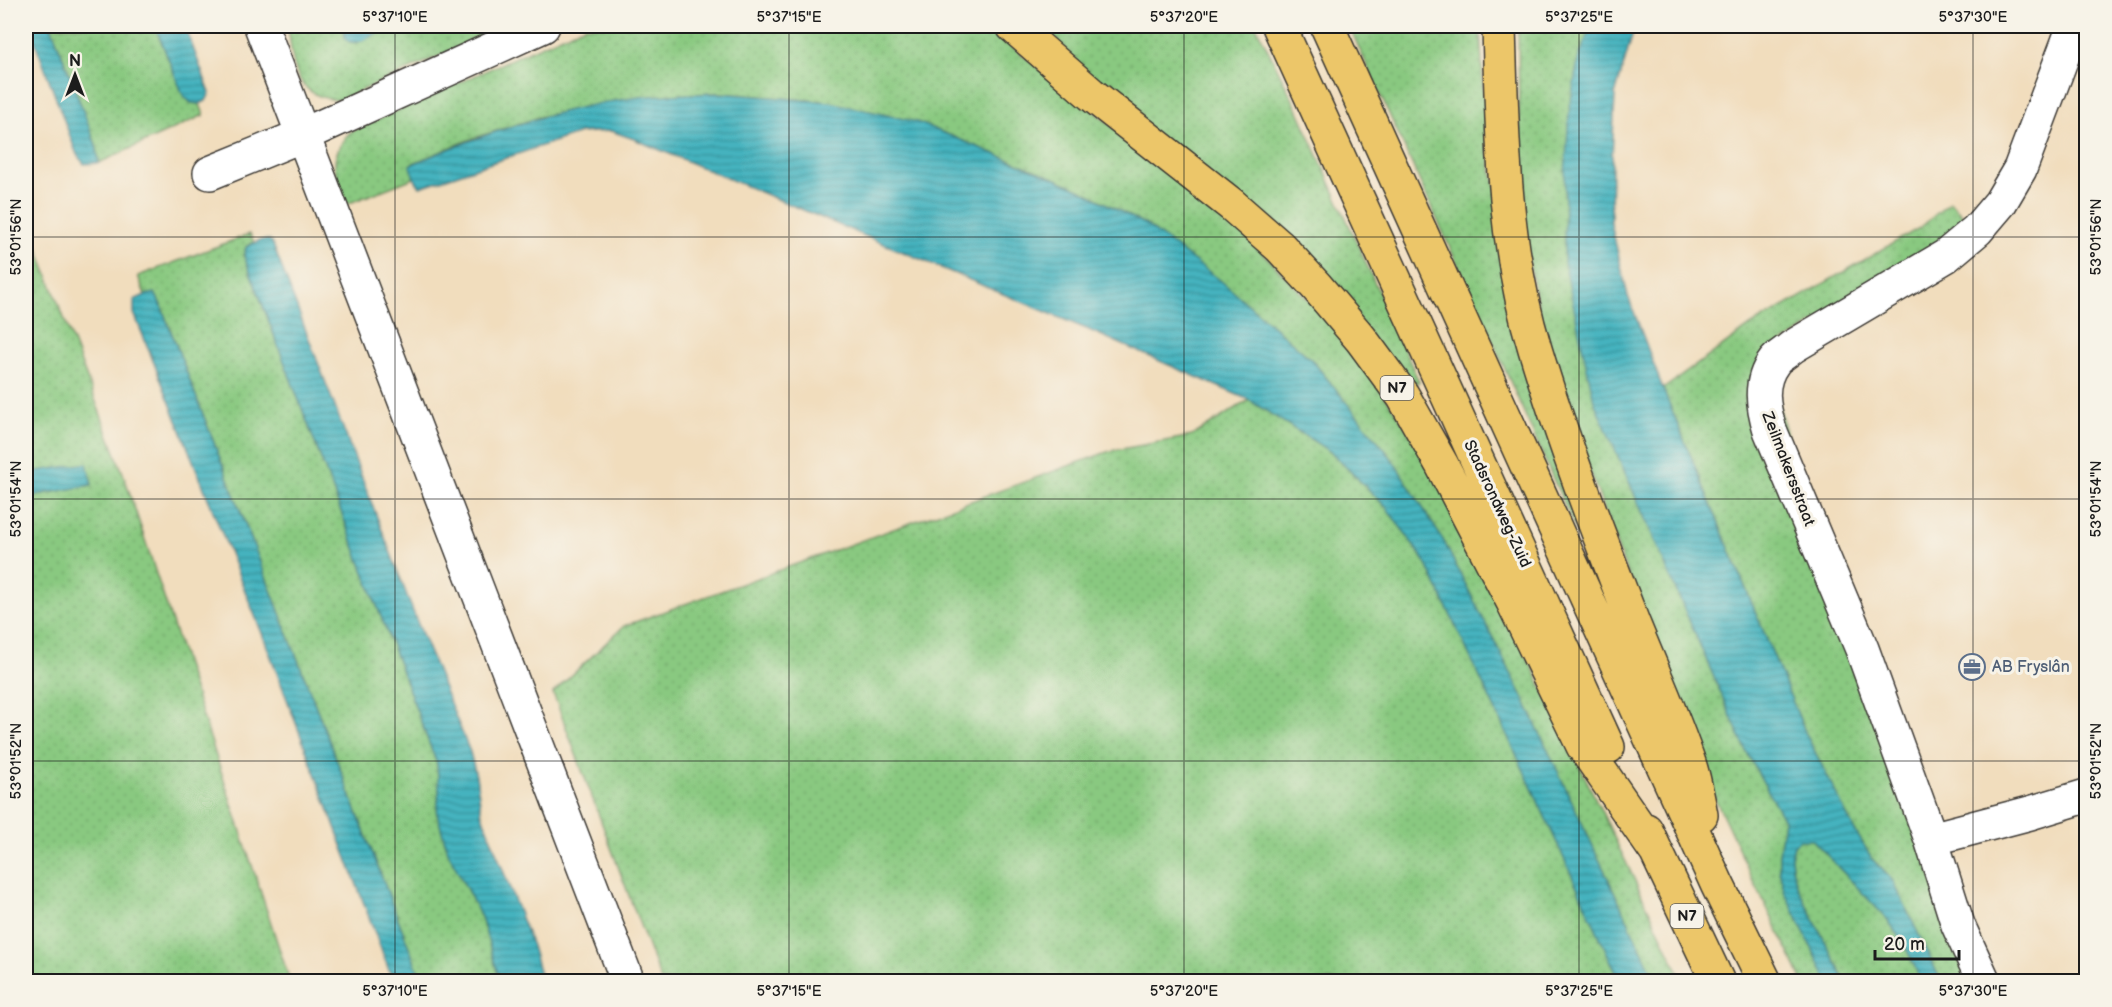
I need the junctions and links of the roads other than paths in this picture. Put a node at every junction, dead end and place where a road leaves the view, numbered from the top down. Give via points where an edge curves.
1 (261, 26) edge
2 (543, 26) edge
3 (1012, 26) edge
4 (1279, 26) edge
5 (1326, 26) edge
6 (1499, 26) edge
7 (2074, 26) edge
8 (303, 135) junction
9 (210, 172) dead end
10 (2086, 796) edge
11 (1931, 839) junction
12 (1655, 850) junction
13 (1717, 884) junction
14 (628, 981) edge
15 (1718, 981) edge
16 (1765, 981) edge
17 (1984, 981) edge

1 - 8 street
2 - 8 street
3 - 12 highway, N7 via 1280,247 1361,339 1403,396 1442,465 1583,746
4 - 12 highway, Stadsrondweg-Zuid / N7
5 - 13 highway, N7
6 - 13 highway, N7 via 1509,215 1534,347 1605,552 1690,767
7 - 11 street, Zeilmakersstraat via 2020,169 2000,203 1977,230 1947,256 1792,347 1774,362 1764,384 1763,406 1770,430 1862,649
8 - 9 street
8 - 14 street
10 - 11 street
11 - 17 street, Zeilmakersstraat via 1958,925
12 - 15 highway, Stadsrondweg-Zuid / N7
13 - 16 highway, N7

